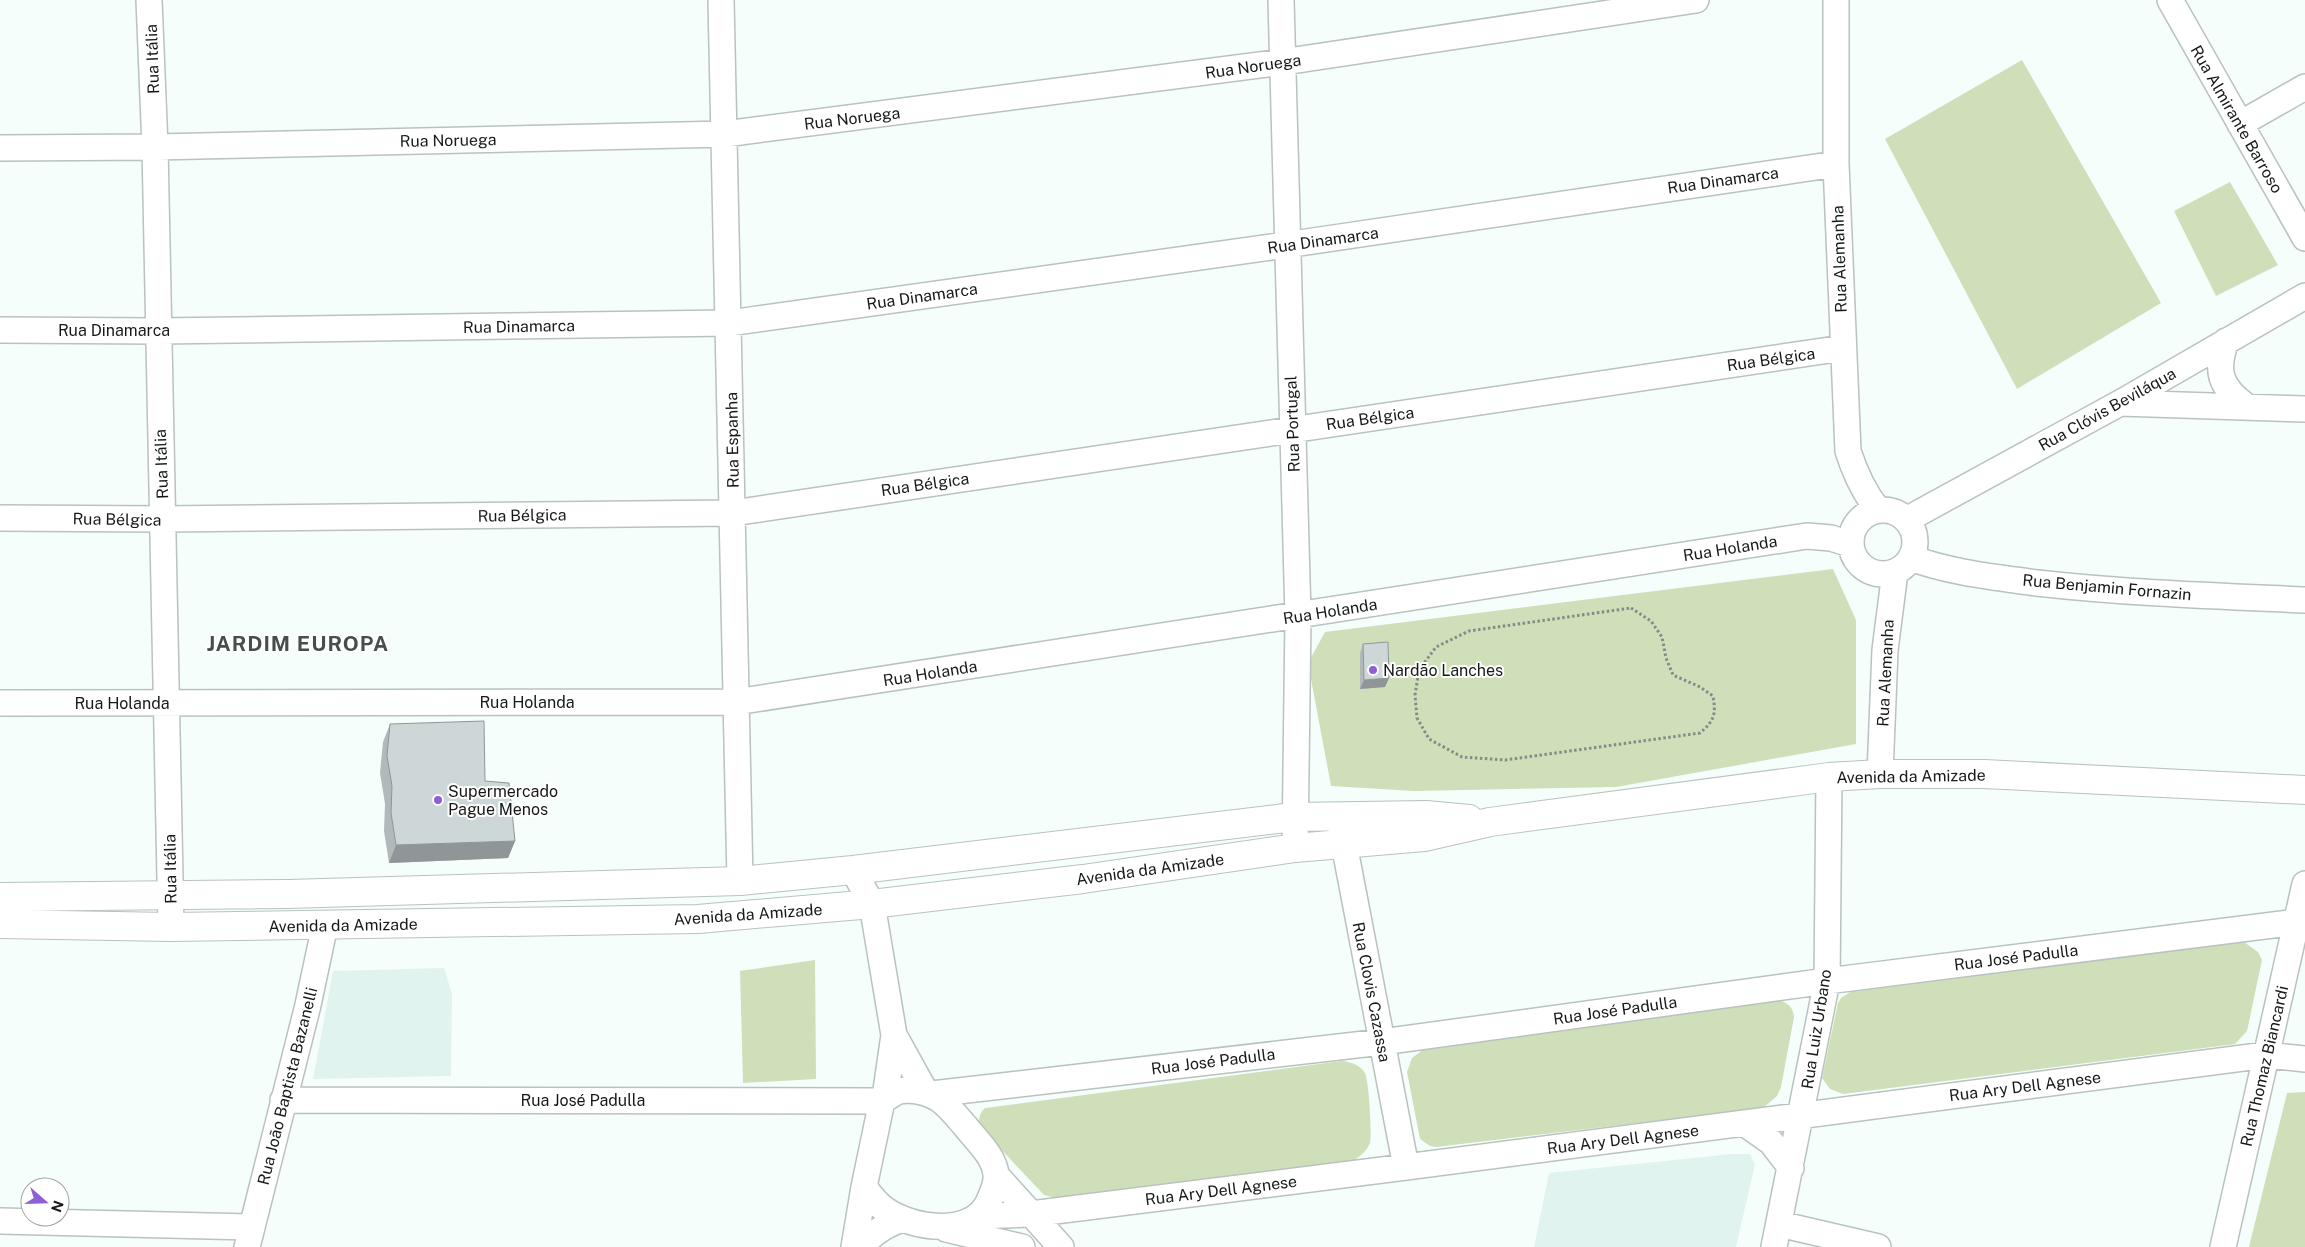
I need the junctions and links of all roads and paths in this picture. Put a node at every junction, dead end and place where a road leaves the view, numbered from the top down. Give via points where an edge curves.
1 (150, 0) edge
2 (721, 0) edge
3 (1281, 0) edge
4 (1696, 0) edge
5 (1836, 0) edge
6 (2170, 0) edge
7 (1282, 62) junction
8 (2305, 87) edge
9 (2240, 124) junction
10 (725, 134) junction
11 (155, 147) junction
12 (0, 148) edge
13 (1836, 164) junction
14 (2305, 238) edge
15 (1286, 245) junction
16 (2305, 296) edge
17 (729, 323) junction
18 (0, 330) edge
19 (158, 331) junction
20 (2226, 341) junction
21 (1843, 348) junction
22 (2120, 403) junction
23 (2246, 406) junction
24 (2305, 409) edge
25 (1293, 429) junction
26 (1878, 510) junction
27 (733, 513) junction
28 (0, 518) edge
29 (163, 519) junction
30 (1906, 520) junction
31 (1850, 544) junction
32 (1903, 565) junction
33 (2305, 600) edge
34 (1298, 616) junction
35 (736, 702) junction
36 (0, 703) edge
37 (167, 703) junction
38 (1668, 737) joint
39 (1880, 774) junction
40 (1829, 777) junction
41 (2305, 790) edge
42 (1339, 816) junction
43 (1294, 818) junction
44 (1490, 822) junction
45 (1343, 845) junction
46 (1295, 848) junction
47 (853, 870) junction
48 (740, 881) junction
49 (2305, 884) edge
50 (0, 896) edge
51 (170, 896) junction
52 (872, 904) junction
53 (698, 919) junction
54 (0, 924) edge
55 (325, 925) junction
56 (171, 928) junction
57 (2298, 937) edge
58 (1827, 981) junction
59 (894, 1036) junction
60 (1382, 1042) junction
61 (2266, 1055) junction
62 (2305, 1059) edge
63 (929, 1093) junction
64 (884, 1099) junction
65 (283, 1100) junction
66 (1802, 1115) junction
67 (1744, 1123) junction
68 (1406, 1167) junction
69 (1791, 1168) junction
70 (996, 1176) junction
71 (864, 1187) junction
72 (1031, 1214) junction
73 (979, 1216) junction
74 (902, 1219) junction
75 (0, 1221) edge
76 (941, 1227) junction
77 (1776, 1235) edge
78 (249, 1237) edge
79 (854, 1247) edge
80 (861, 1247) edge
81 (1022, 1247) edge
82 (1061, 1247) edge
83 (1878, 1247) edge
84 (2223, 1247) edge

1 - 11 street, Rua Itália
2 - 10 street, Rua Espanha
3 - 7 street, Rua Portugal
4 - 7 street, Rua Noruega
5 - 13 street, Rua Alemanha
6 - 9 street, Rua Almirante Barroso
7 - 10 street, Rua Noruega
7 - 15 street, Rua Portugal
8 - 9 street
9 - 14 street, Rua Almirante Barroso
10 - 11 street, Rua Noruega
10 - 17 street, Rua Espanha
11 - 12 street, Rua Noruega
11 - 19 street, Rua Itália
13 - 15 street, Rua Dinamarca
13 - 21 street, Rua Alemanha
15 - 17 street, Rua Dinamarca
15 - 25 street, Rua Portugal
16 - 20 street, Rua Clóvis Beviláqua
17 - 19 street, Rua Dinamarca
17 - 27 street, Rua Espanha
18 - 19 street, Rua Dinamarca
19 - 29 street, Rua Itália
20 - 22 street, Rua Clóvis Beviláqua
20 - 23 street via 2220,359 2221,378 2230,395
21 - 25 street, Rua Bélgica
21 - 26 street, Rua Alemanha via 1848,451 1865,494
22 - 23 street
22 - 30 street, Rua Clóvis Beviláqua
23 - 24 street
25 - 27 street, Rua Bélgica
25 - 34 street, Rua Portugal
26 - 30 street via 1889,510
26 - 31 street via 1861,518 1851,534
27 - 29 street, Rua Bélgica
27 - 35 street, Rua Espanha
28 - 29 street, Rua Bélgica
29 - 37 street, Rua Itália
30 - 32 street via 1915,538 1915,549
31 - 32 street via 1860,566 1871,573 1884,575
31 - 34 street, Rua Holanda via 1807,536
32 - 33 street, Rua Benjamin Fornazin via 2096,590
32 - 39 street, Rua Alemanha via 1885,650
34 - 35 street, Rua Holanda
34 - 43 street, Rua Portugal
35 - 37 street, Rua Holanda
35 - 48 street, Rua Espanha
36 - 37 street, Rua Holanda
37 - 51 street, Rua Itália
38 - 38 path via 1504,760 1462,757 1429,739 1417,718 1415,695 1419,670 1436,647 1469,631 1631,608 1650,621 1662,637 1673,675 1713,696 1715,712 1710,724 1700,733
39 - 40 main road, Avenida da Amizade
39 - 41 main road, Avenida da Amizade via 1984,774
40 - 44 main road, Avenida da Amizade
40 - 58 street, Rua Luiz Urbano
42 - 43 main road, Avenida da Amizade
42 - 44 main road, Avenida da Amizade via 1426,815
42 - 45 street, Rua Clovis Cazassa
43 - 46 street, Rua Portugal
43 - 47 main road, Avenida da Amizade
44 - 45 main road, Avenida da Amizade via 1424,837
45 - 46 main road, Avenida da Amizade
45 - 60 street, Rua Clovis Cazassa
46 - 52 main road, Avenida da Amizade via 1083,879
47 - 48 main road, Avenida da Amizade
47 - 52 street
48 - 51 main road, Avenida da Amizade
48 - 53 main road via 736,903
49 - 57 street, Rua Thomaz Biancardi
50 - 51 main road, Avenida da Amizade
51 - 56 street, Rua Itália
52 - 53 main road, Avenida da Amizade
52 - 59 street
53 - 55 main road, Avenida da Amizade
54 - 56 main road, Avenida da Amizade
55 - 56 main road, Avenida da Amizade
55 - 65 street, Rua João Baptista Bazanelli
57 - 58 street, Rua José Padulla
57 - 61 street, Rua Thomaz Biancardi
58 - 60 street, Rua José Padulla
58 - 66 street, Rua Luiz Urbano
59 - 63 street
59 - 64 street
60 - 63 street, Rua José Padulla
60 - 68 street, Rua Clovis Cazassa
61 - 62 street, Rua Ary Dell Agnese
61 - 66 street, Rua Ary Dell Agnese
61 - 84 street, Rua Thomaz Biancardi
63 - 64 street via 908,1090
63 - 70 street via 945,1103 986,1151
64 - 65 street, Rua José Padulla
64 - 71 street
65 - 78 street, Rua João Baptista Bazanelli
66 - 67 street, Rua Ary Dell Agnese
66 - 69 street, Rua Luiz Urbano
67 - 68 street, Rua Ary Dell Agnese
67 - 69 street via 1771,1142
68 - 72 street, Rua Ary Dell Agnese
69 - 77 street, Rua Luiz Urbano
70 - 72 street
70 - 73 street via 994,1189
71 - 74 street via 884,1209
71 - 79 street
72 - 73 street, Rua Ary Dell Agnese
72 - 82 street
73 - 76 street via 958,1225
74 - 76 street
74 - 80 street via 870,1235
75 - 78 street
76 - 81 street
77 - 83 street

